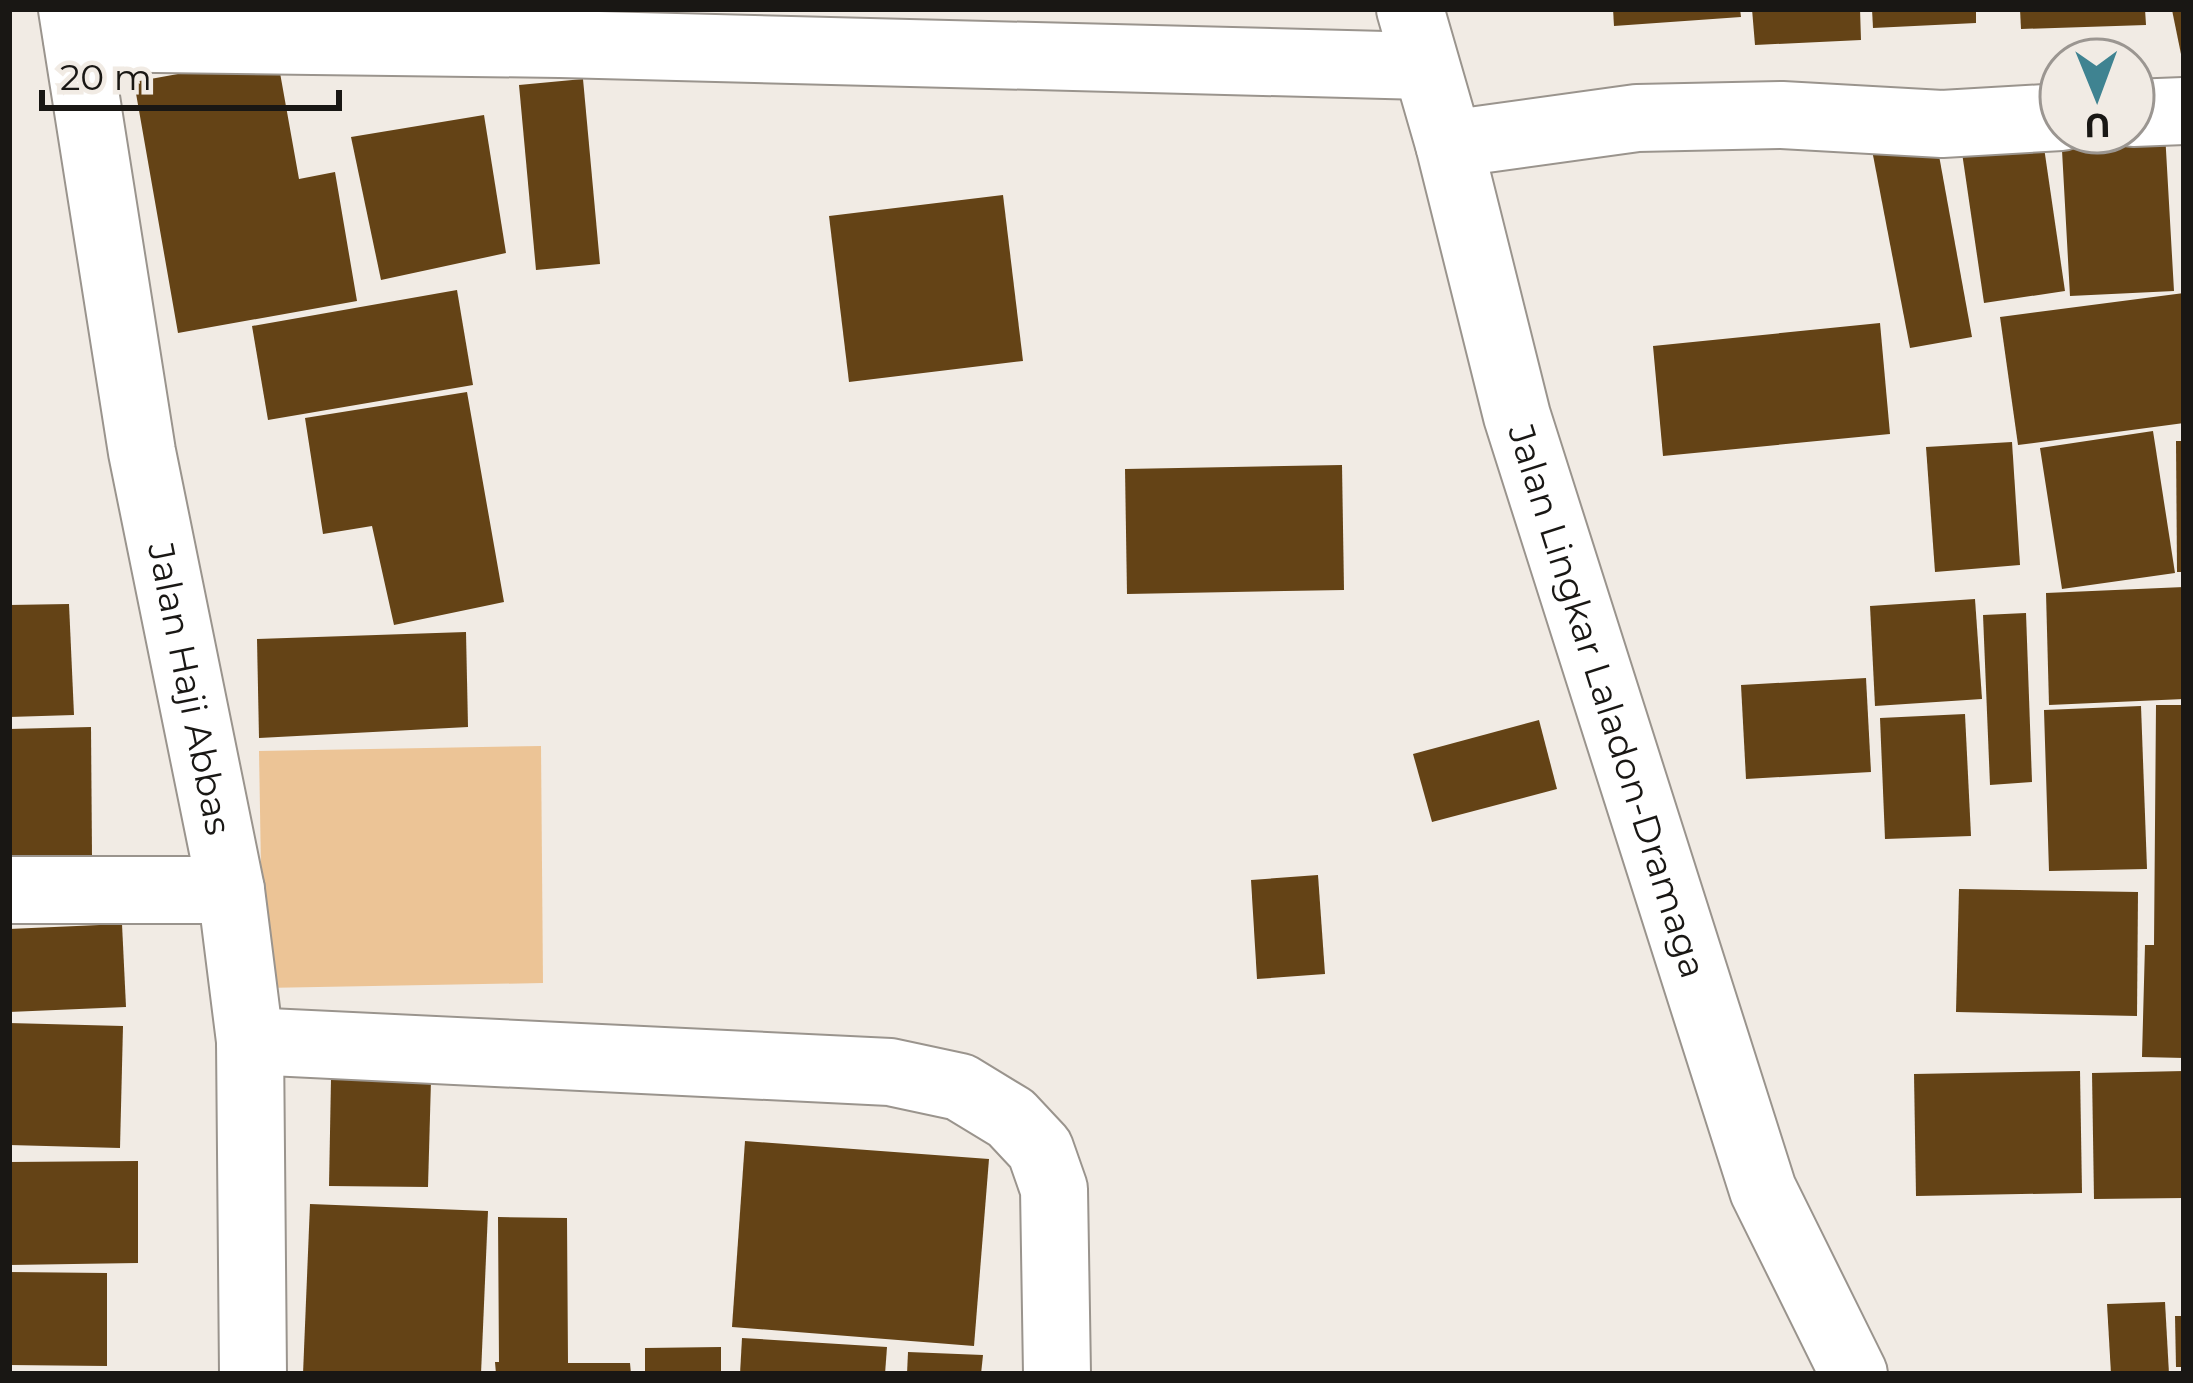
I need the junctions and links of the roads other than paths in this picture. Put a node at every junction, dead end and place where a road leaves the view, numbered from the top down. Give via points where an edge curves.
1 (75, 24) edge
2 (1417, 37) edge
3 (2037, 118) edge
4 (1448, 144) junction
5 (9, 890) edge
6 (230, 890) junction
7 (250, 1041) junction
8 (253, 1374) edge
9 (1057, 1374) edge
10 (1854, 1374) edge

1 - 2 street via 560,44
1 - 6 street, Jalan Haji Abbas via 142,452
2 - 4 street, Jalan Lingkar Laladon-Dramaga
3 - 4 street via 1637,118
4 - 10 street, Jalan Lingkar Laladon-Dramaga via 1517,416 1763,1190
5 - 6 street
6 - 7 street, Jalan Haji Abbas
7 - 8 street, Jalan Haji Abbas
7 - 9 street via 890,1072 960,1088 1011,1118 1040,1149 1054,1190

